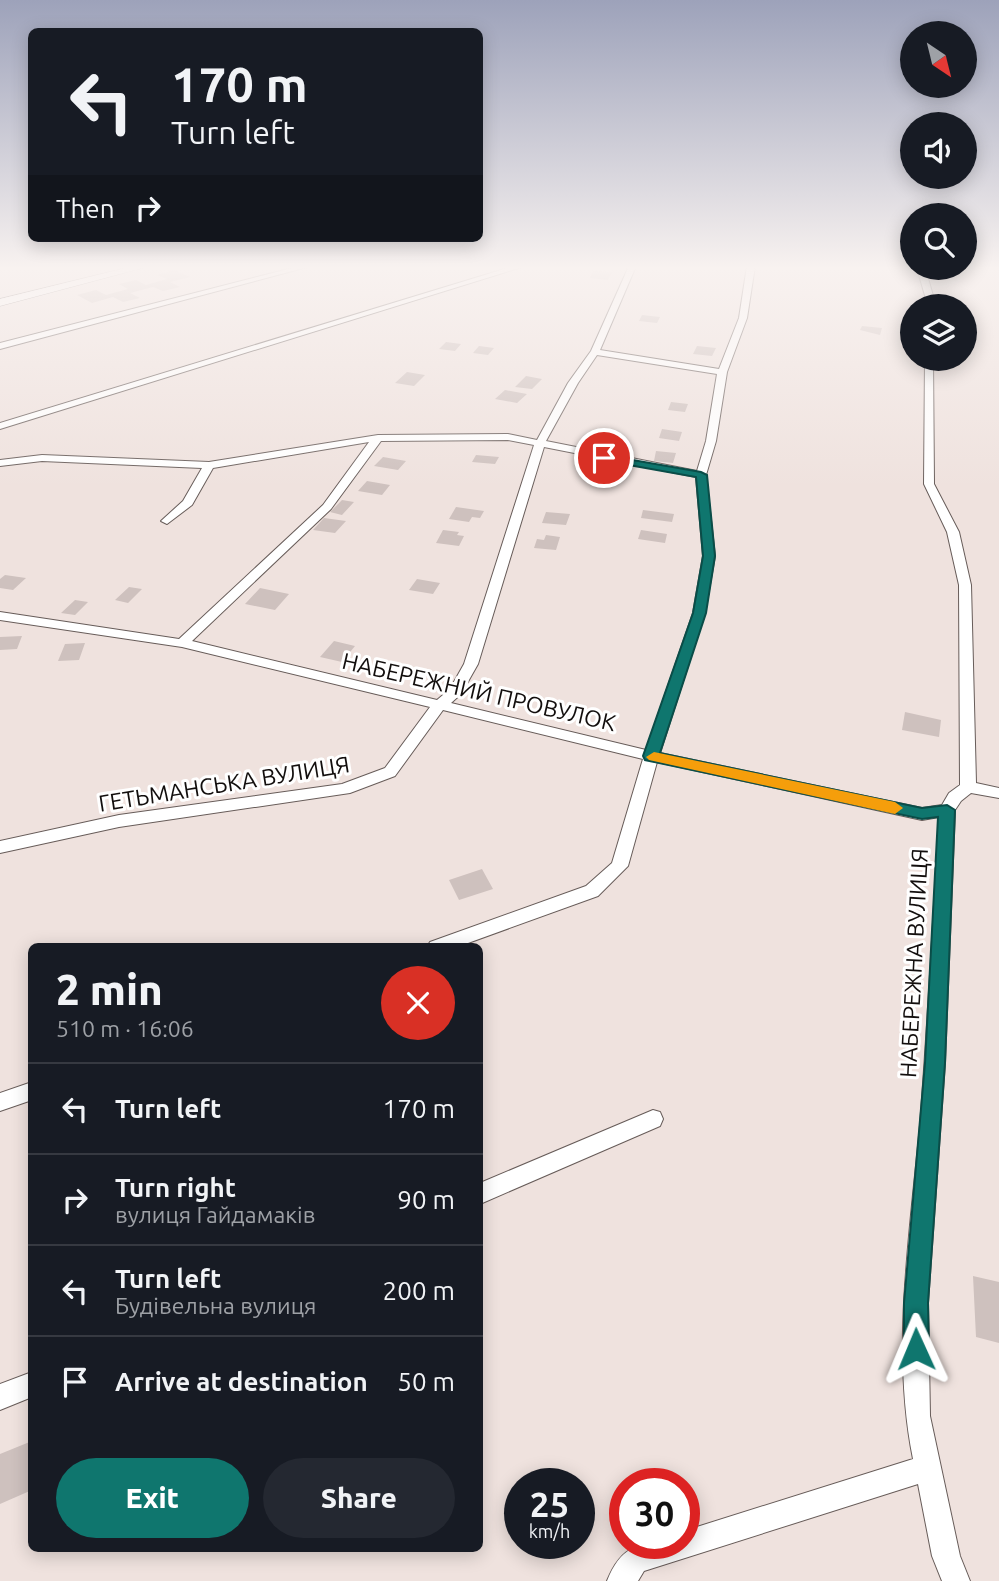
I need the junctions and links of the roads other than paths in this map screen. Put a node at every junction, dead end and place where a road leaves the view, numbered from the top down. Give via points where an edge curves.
1 (24, 340) edge
2 (281, 340) edge
3 (600, 340) edge
4 (735, 340) edge
5 (0, 346) edge
6 (595, 352) junction
7 (929, 371) edge
8 (722, 372) junction
9 (0, 426) edge
10 (379, 438) junction
11 (539, 444) junction
12 (0, 463) edge
13 (209, 465) junction
14 (701, 475) junction
15 (167, 522) dead end
16 (0, 616) edge
17 (182, 643) junction
18 (438, 707) junction
19 (651, 756) junction
20 (968, 788) junction
21 (999, 793) edge
22 (947, 810) junction
23 (0, 847) edge
24 (447, 943) edge
25 (28, 1092) edge
26 (0, 1102) edge
27 (653, 1119) dead end
28 (483, 1193) edge
29 (28, 1386) edge
30 (0, 1397) edge
31 (928, 1468) junction
32 (621, 1581) edge
33 (956, 1581) edge

1 - 5 street
2 - 9 street
3 - 6 street, ГЕТЬМАНСЬКА ВУЛИЦЯ
4 - 8 street
6 - 8 street
6 - 11 street, ГЕТЬМАНСЬКА ВУЛИЦЯ
7 - 20 street via 929,484 953,532 965,585
8 - 14 street
10 - 11 street via 508,437
10 - 13 street
10 - 17 street via 327,507
11 - 14 street
11 - 18 street, ГЕТЬМАНСЬКА ВУЛИЦЯ via 471,664 456,691
12 - 13 street via 43,458
13 - 15 street via 188,503
14 - 19 street via 709,556 699,613
16 - 17 street, НАБЕРЕЖНИЙ ПРОВУЛОК
17 - 18 street, НАБЕРЕЖНИЙ ПРОВУЛОК
18 - 19 street, НАБЕРЕЖНИЙ ПРОВУЛОК via 459,708
18 - 23 street, ГЕТЬМАНСЬКА ВУЛИЦЯ via 390,772 344,789 119,821
19 - 22 street, НАБЕРЕЖНИЙ ПРОВУЛОК via 922,814
19 - 24 street via 620,866 592,891
20 - 21 street
20 - 22 street
22 - 31 street, НАБЕРЕЖНА ВУЛИЦЯ via 935,1063 916,1303 917,1416
25 - 26 street
27 - 28 street
29 - 30 street
31 - 32 street via 635,1560
31 - 33 street, НАБЕРЕЖНА ВУЛИЦЯ via 946,1556

